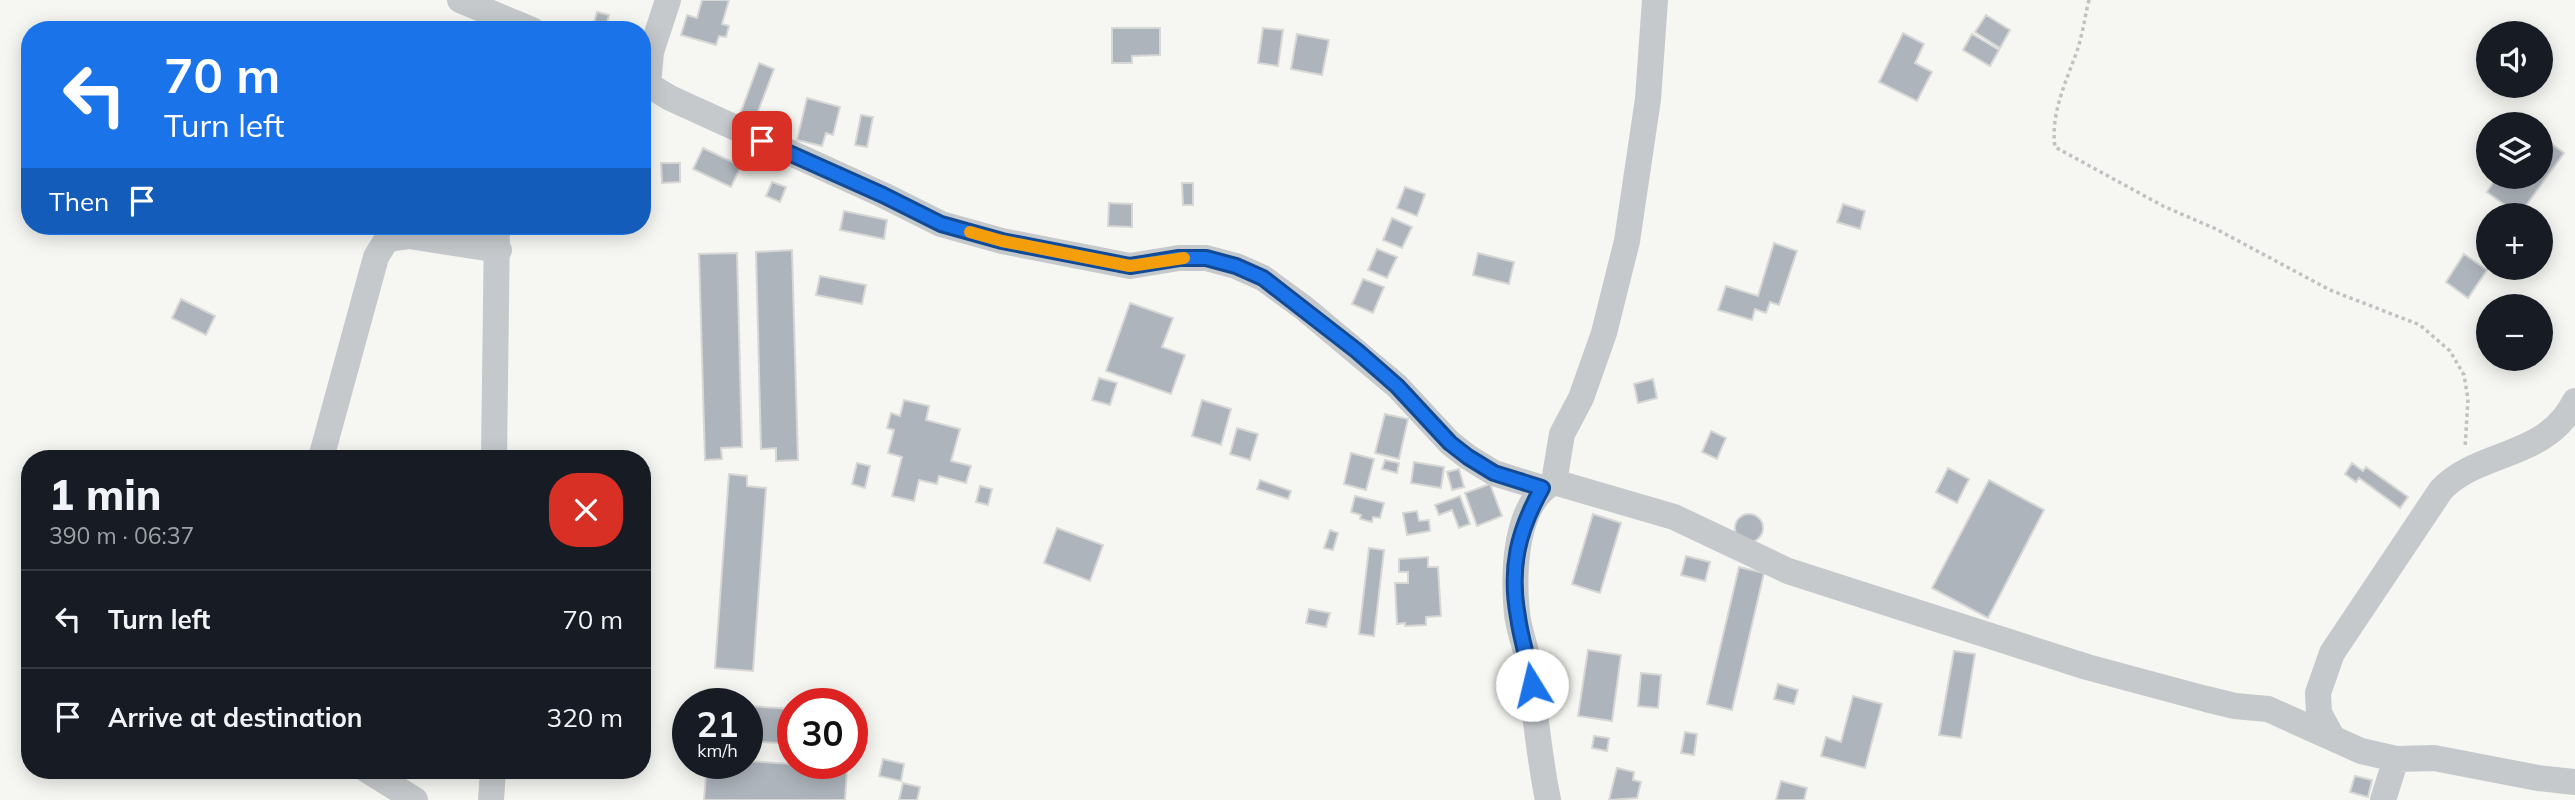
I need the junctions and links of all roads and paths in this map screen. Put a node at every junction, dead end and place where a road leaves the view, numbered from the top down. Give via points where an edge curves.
1 (460, 0) edge
2 (668, 0) edge
3 (1655, 0) edge
4 (2089, 0) edge
5 (510, 21) edge
6 (651, 52) edge
7 (651, 86) edge
8 (498, 238) edge
9 (2575, 401) edge
10 (323, 450) edge
11 (494, 450) edge
12 (2465, 471) junction
13 (1548, 485) junction
14 (2332, 737) junction
15 (2396, 759) junction
16 (381, 779) edge
17 (492, 779) edge
18 (2575, 782) edge
19 (415, 800) edge
20 (491, 800) edge
21 (1548, 800) edge
22 (2384, 800) edge

1 - 5 street
2 - 6 street
3 - 13 street via 1648,99 1627,241 1604,333 1581,398 1562,434
4 - 12 path via 2060,97 2053,130 2055,147 2330,290 2420,325 2451,351 2464,375 2468,399
7 - 13 street via 941,224 1130,266 1206,258 1263,278 1397,386 1468,457 1494,473
8 - 10 street via 387,239 376,257
8 - 11 street
9 - 12 street via 2546,435
12 - 14 street via 2441,491 2332,653 2318,693 2319,713
13 - 14 street via 1674,517 1788,571 2087,667 2235,706 2268,709
13 - 21 street via 1521,530 1515,562 1517,616 1529,662
14 - 15 street via 2361,751
15 - 18 street via 2434,758
15 - 22 street
16 - 19 street
17 - 20 street

